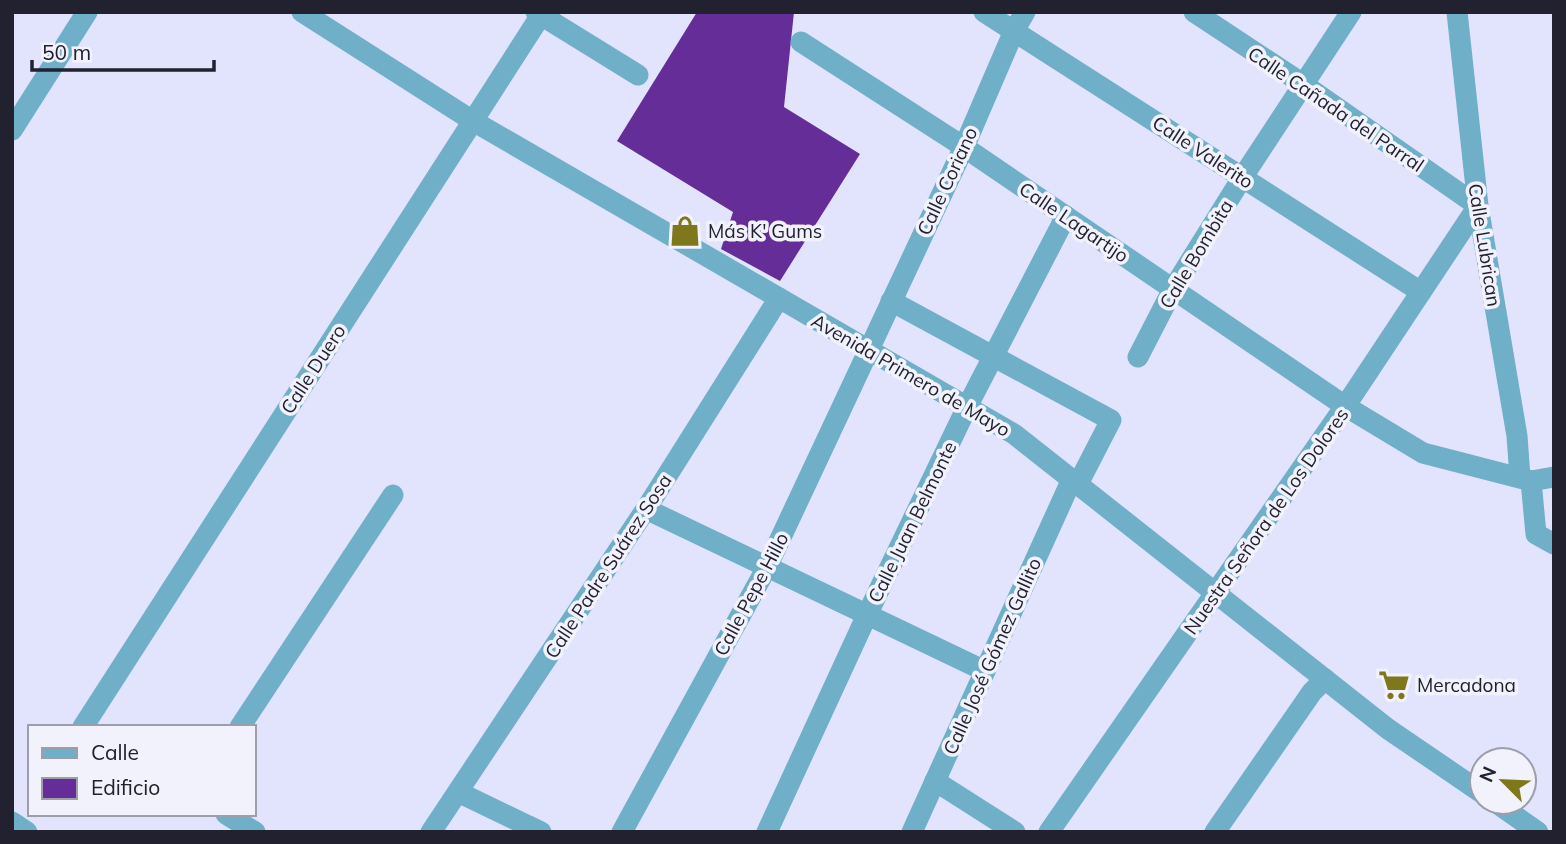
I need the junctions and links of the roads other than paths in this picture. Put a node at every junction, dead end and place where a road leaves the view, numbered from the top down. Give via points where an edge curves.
1 (87, 12) edge
2 (302, 12) edge
3 (984, 12) edge
4 (1025, 12) edge
5 (1194, 12) edge
6 (1351, 12) edge
7 (1457, 12) edge
8 (540, 13) edge
9 (1014, 31) junction
10 (801, 42) dead end
11 (638, 75) dead end
12 (1303, 84) junction
13 (12, 89) edge
14 (30, 100) junction
15 (473, 121) junction
16 (12, 130) edge
17 (964, 147) junction
18 (1242, 178) junction
19 (1478, 206) junction
20 (1066, 216) junction
21 (1172, 289) junction
22 (1421, 292) junction
23 (779, 298) junction
24 (891, 301) junction
25 (869, 350) junction
26 (993, 357) junction
27 (1138, 357) dead end
28 (1345, 406) junction
29 (967, 407) junction
30 (1554, 477) edge
31 (1525, 479) junction
32 (1075, 482) junction
33 (393, 495) dead end
34 (646, 509) junction
35 (1554, 544) edge
36 (767, 567) junction
37 (1216, 593) junction
38 (867, 615) junction
39 (985, 671) junction
40 (1325, 679) junction
41 (84, 725) edge
42 (241, 725) edge
43 (935, 782) junction
44 (1468, 783) edge
45 (458, 792) junction
46 (229, 816) edge
47 (1515, 816) edge
48 (12, 822) edge
49 (27, 832) edge
50 (255, 832) edge
51 (431, 832) edge
52 (541, 832) edge
53 (622, 832) edge
54 (767, 832) edge
55 (912, 832) edge
56 (1015, 832) edge
57 (1049, 832) edge
58 (1215, 832) edge
59 (1538, 832) edge

1 - 14 street
2 - 15 street, Avenida Primero de Mayo
3 - 9 street, Calle Valerito
4 - 9 street, Calle Coriano
5 - 12 street, Calle Cañada del Parral
6 - 12 street, Calle Bombita
7 - 19 street, Calle Lubrican
8 - 11 street
8 - 15 street, Calle Duero
9 - 17 street, Calle Coriano
9 - 18 street, Calle Valerito
10 - 17 street, Calle Lagartijo
12 - 18 street, Calle Bombita
12 - 19 street, Calle Cañada del Parral
13 - 14 street
14 - 16 street
15 - 23 street, Avenida Primero de Mayo
15 - 41 street, Calle Duero
17 - 20 street, Calle Lagartijo
17 - 24 street, Calle Coriano
18 - 21 street, Calle Bombita
18 - 22 street, Calle Valerito
19 - 22 street, Nuestra Señora de Los Dolores
19 - 31 street, Calle Lubrican
20 - 21 street, Calle Lagartijo
20 - 26 street, Calle Juan Belmonte
21 - 27 street, Calle Bombita
21 - 28 street, Calle Lagartijo
22 - 28 street, Nuestra Señora de Los Dolores
23 - 25 street, Avenida Primero de Mayo
23 - 34 street, Calle Padre Suárez Sosa
24 - 25 street, Calle Coriano
24 - 26 street
25 - 29 street, Avenida Primero de Mayo
25 - 36 street, Calle Pepe Hillo
26 - 29 street, Calle Juan Belmonte
26 - 32 street, Calle José Gómez Gallito via 1111,420
28 - 31 street, Calle Lagartijo via 1423,453
28 - 37 street, Nuestra Señora de Los Dolores
29 - 32 street, Avenida Primero de Mayo via 1014,434
29 - 38 street, Calle Juan Belmonte
30 - 31 street
31 - 35 street, Calle Lubrican via 1536,534
32 - 37 street, Avenida Primero de Mayo
32 - 39 street, Calle José Gómez Gallito
33 - 42 street
34 - 36 street
34 - 45 street, Calle Padre Suárez Sosa
36 - 38 street
36 - 53 street, Calle Pepe Hillo
37 - 40 street, Avenida Primero de Mayo
37 - 57 street, Nuestra Señora de Los Dolores
38 - 39 street
38 - 54 street, Calle Juan Belmonte
39 - 43 street, Calle José Gómez Gallito
40 - 44 street, Avenida Primero de Mayo
40 - 58 street
43 - 55 street, Calle José Gómez Gallito
43 - 56 street
45 - 51 street, Calle Padre Suárez Sosa
45 - 52 street
46 - 50 street
47 - 59 street
48 - 49 street

